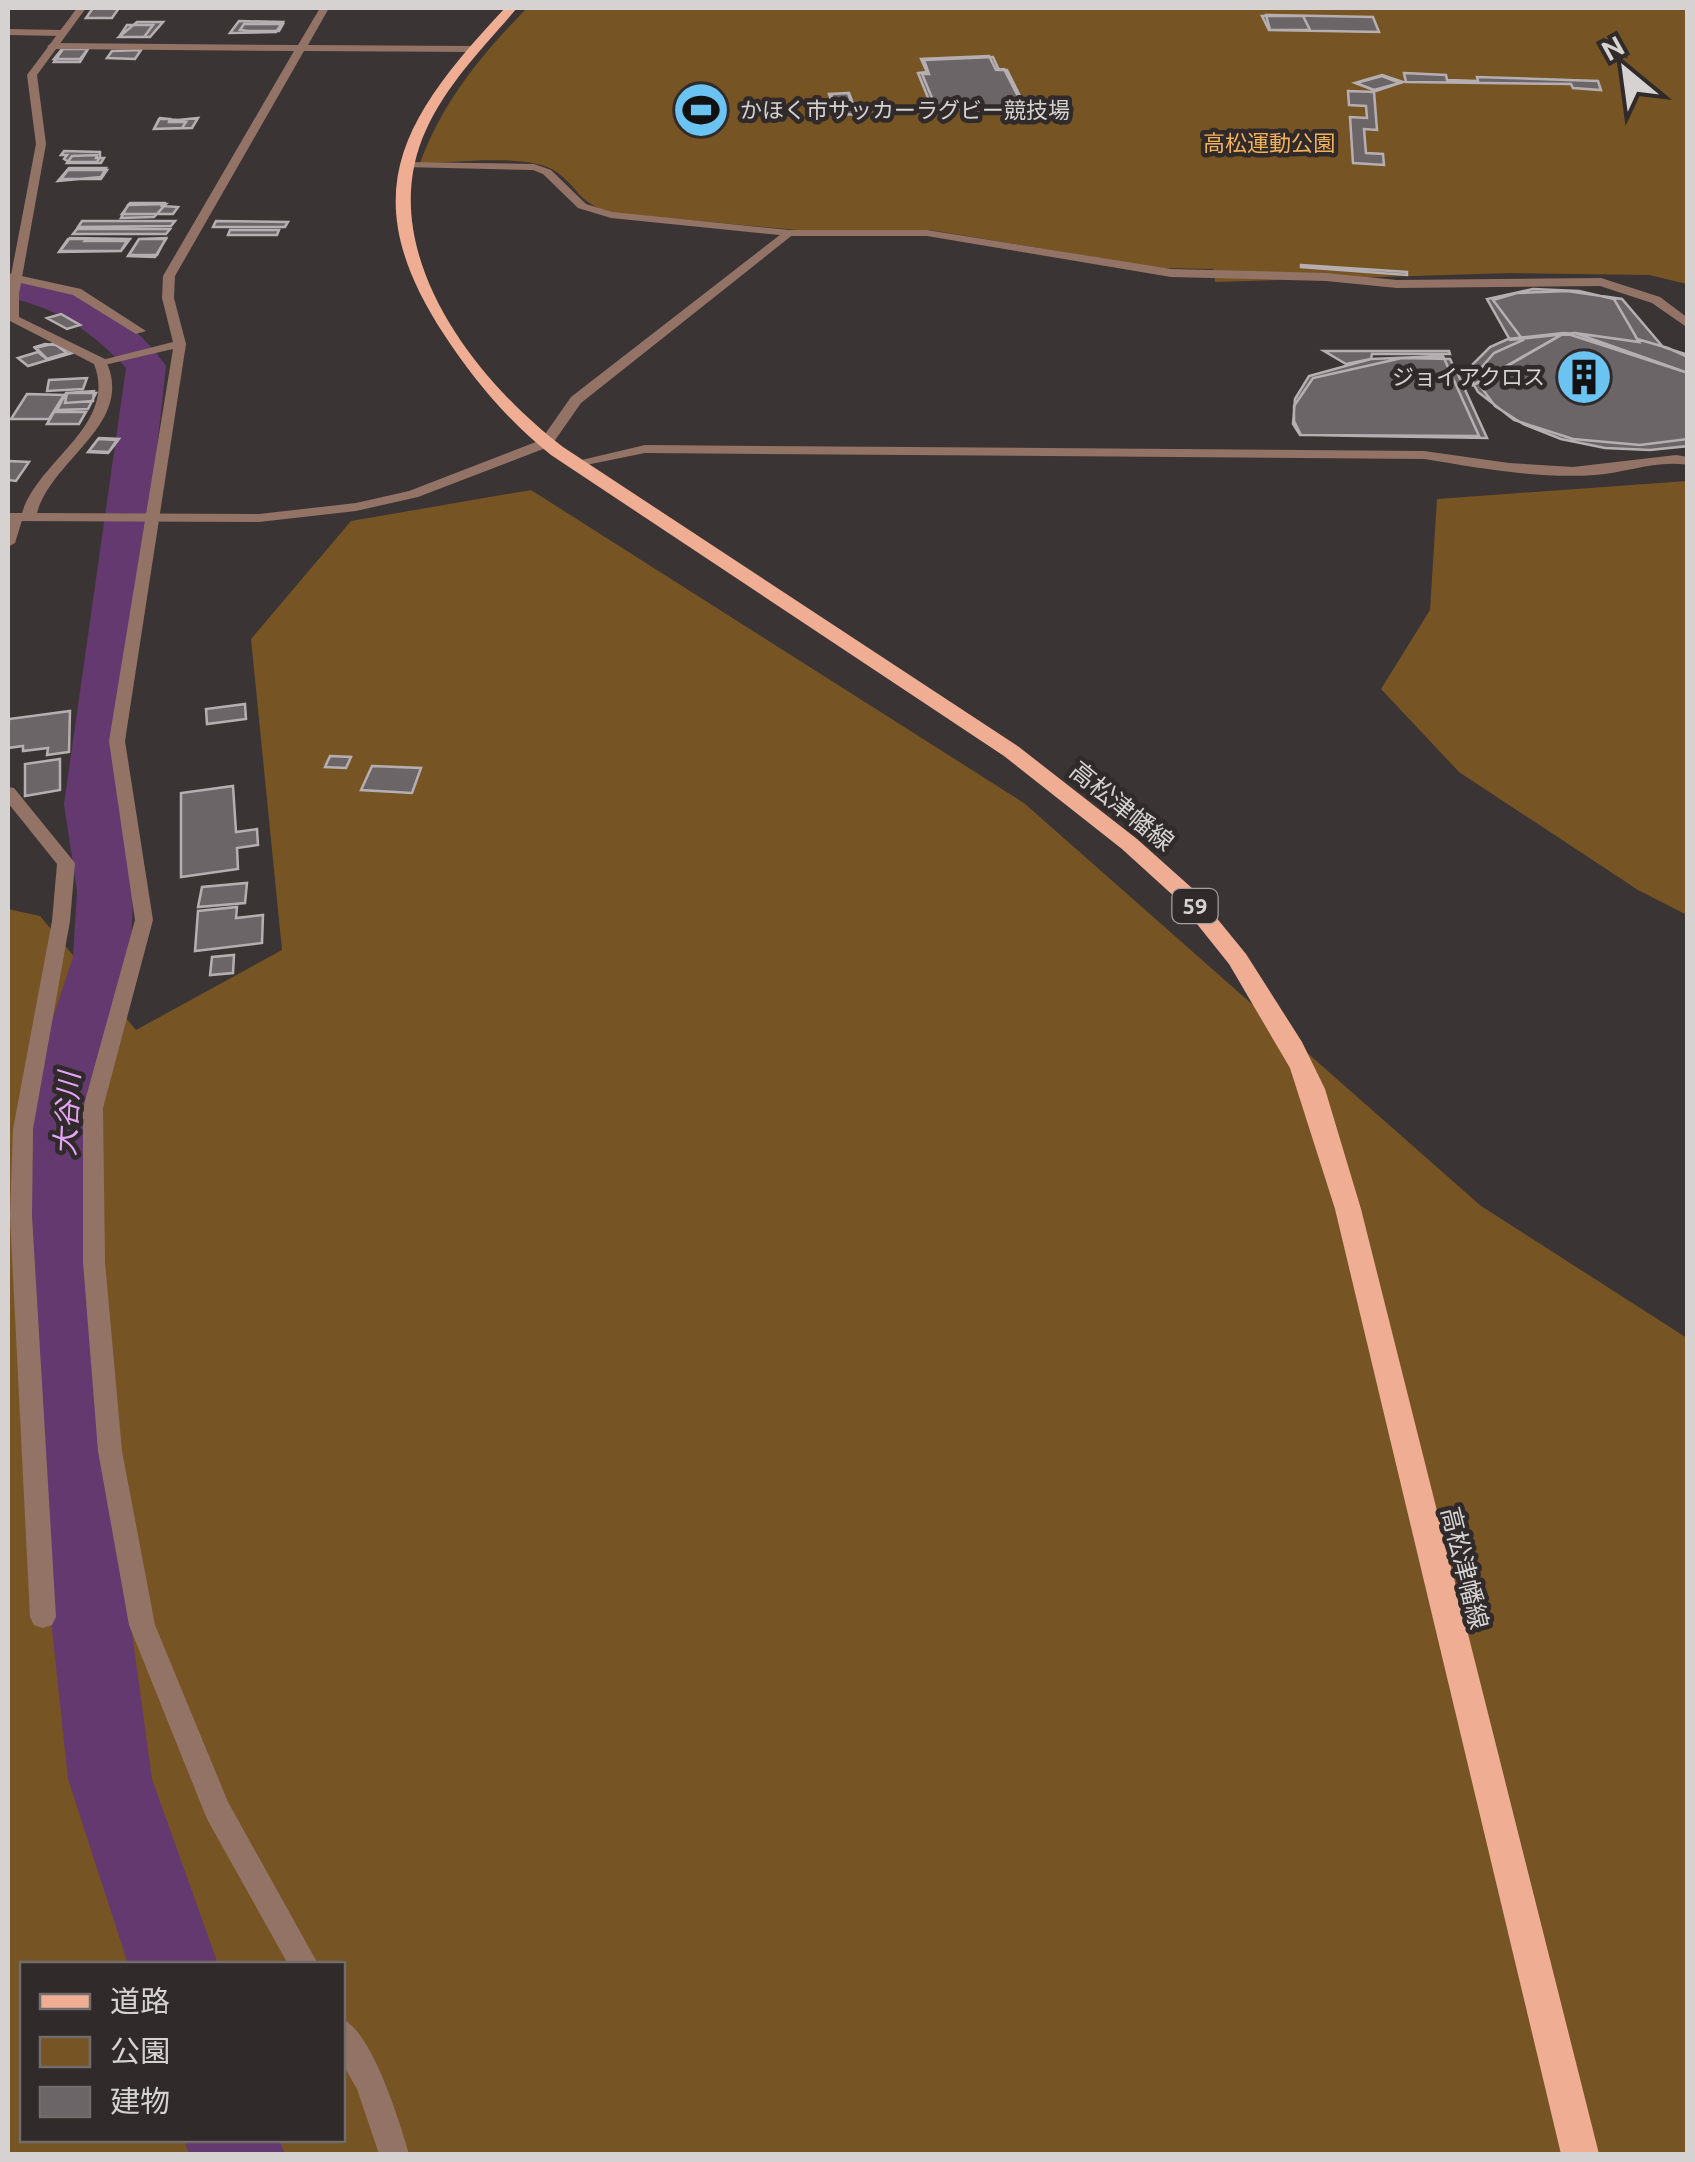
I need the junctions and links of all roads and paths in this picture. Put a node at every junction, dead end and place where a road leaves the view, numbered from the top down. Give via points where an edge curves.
1 (82, 8) edge
2 (324, 8) edge
3 (511, 8) edge
4 (8, 32) edge
5 (62, 32) junction
6 (52, 46) junction
7 (301, 48) junction
8 (473, 48) junction
9 (407, 165) junction
10 (789, 233) junction
11 (14, 282) edge
12 (10, 319) edge
13 (1688, 324) edge
14 (140, 331) dead end
15 (175, 345) junction
16 (100, 362) junction
17 (546, 443) junction
18 (1688, 461) edge
19 (576, 463) junction
20 (17, 517) edge
21 (153, 517) junction
22 (8, 543) edge
23 (8, 792) edge
24 (44, 1617) dead end
25 (303, 1962) edge
26 (345, 2039) edge
27 (394, 2154) edge
28 (1580, 2154) edge

1 - 5 street
2 - 7 street
3 - 8 main road, 高松津幡線 / 59
4 - 5 street
5 - 6 street
6 - 7 street
6 - 11 street via 32,75 41,144
7 - 8 street
7 - 15 street via 168,276
8 - 9 main road, 高松津幡線 / 59 via 435,97
9 - 10 street via 534,167 594,211
9 - 17 main road, 高松津幡線 / 59 via 402,228 414,269 473,363
10 - 13 street via 927,233 1171,273 1397,284 1601,282 1656,300
10 - 17 street via 576,400
11 - 12 street
11 - 14 street via 77,292
12 - 16 street
15 - 16 street
15 - 21 street
16 - 20 street via 109,396 99,416
17 - 19 main road, 高松津幡線 / 59
17 - 21 street via 413,494 356,507 260,518
18 - 19 street via 1523,470 1424,455 645,449
19 - 28 main road, 高松津幡線 / 59 via 1106,822 1190,899 1262,996 1311,1086 1348,1209
20 - 21 street
20 - 22 street
21 - 25 street via 116,741 144,920 93,1108 94,1262 110,1451 142,1625 218,1810
23 - 24 street via 66,862 23,1129 21,1216
26 - 27 street via 370,2082

